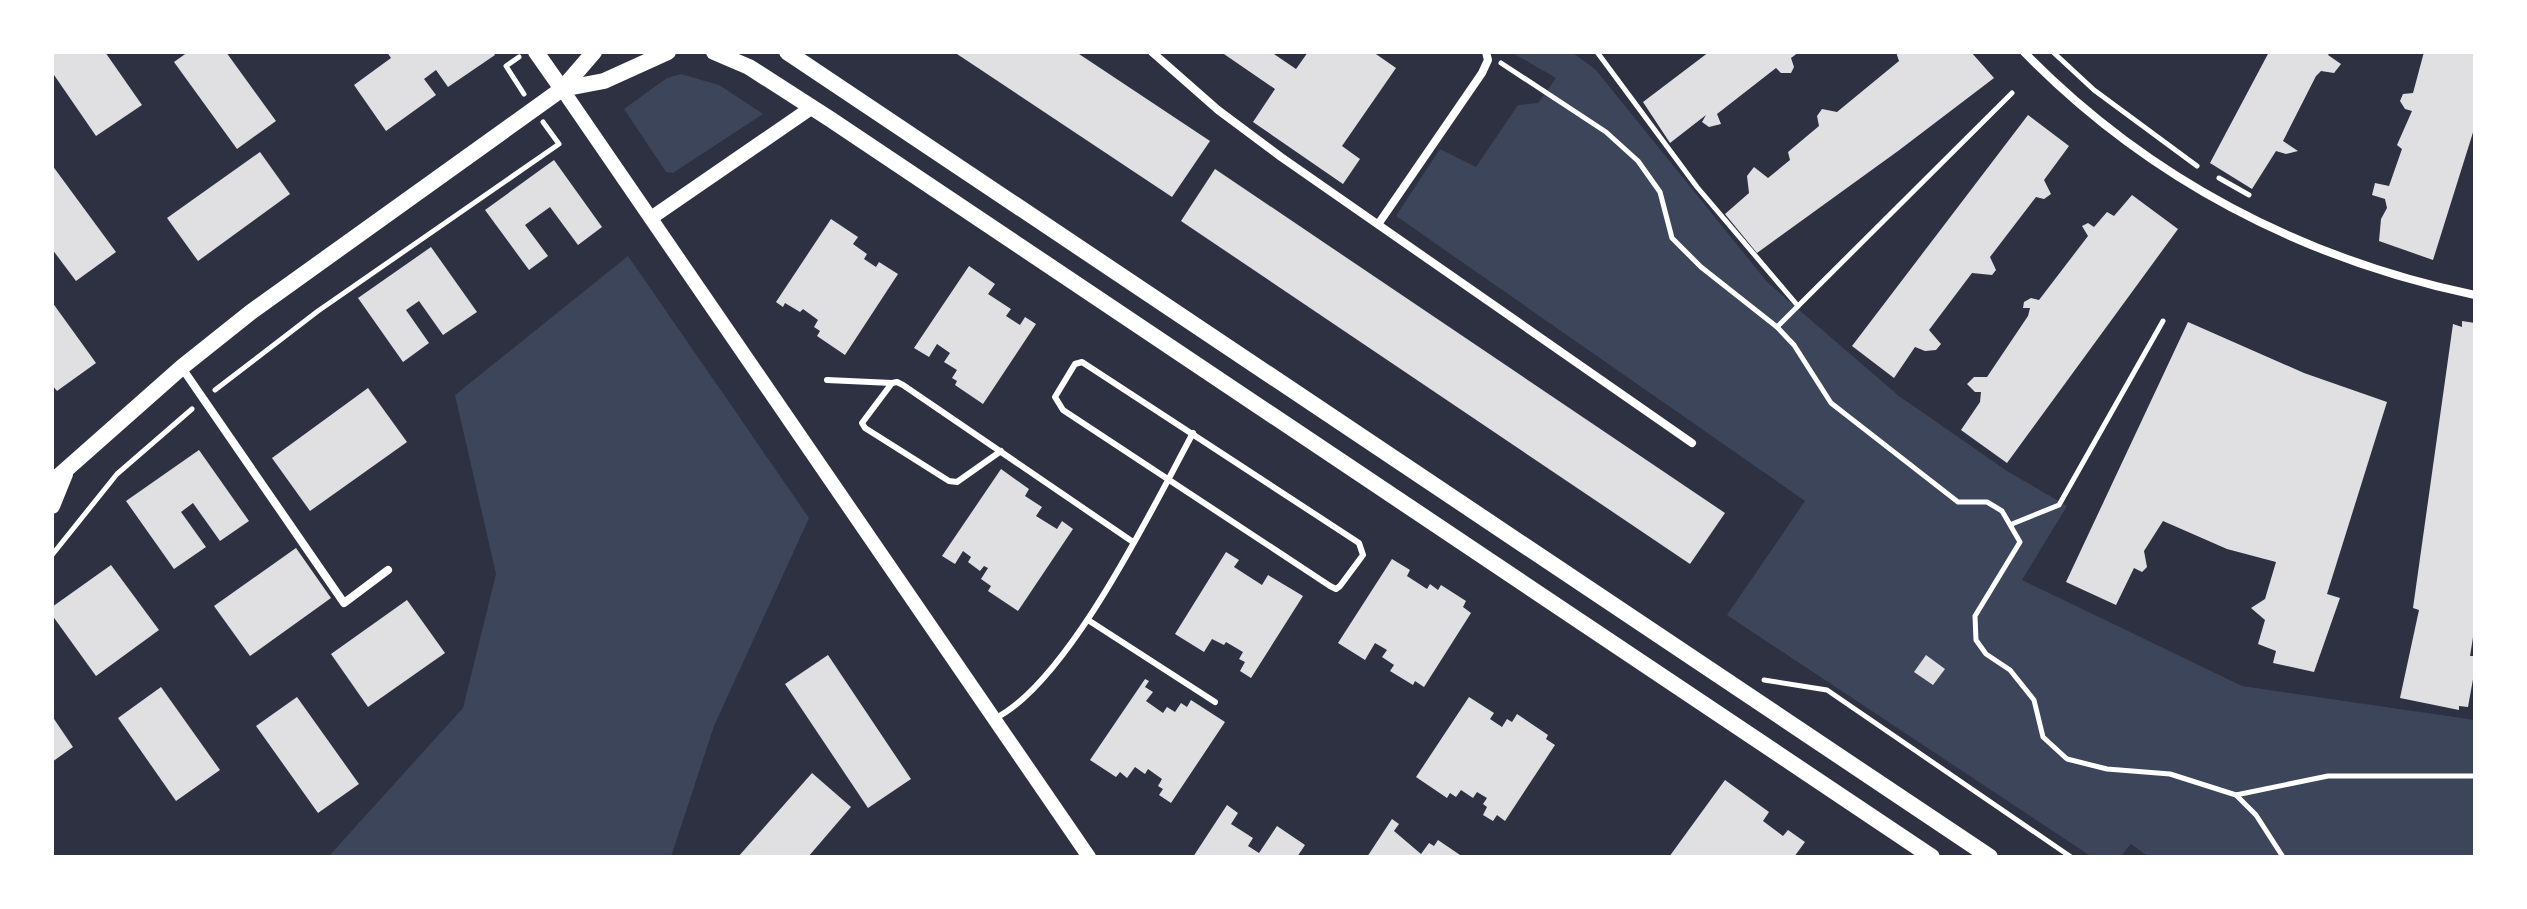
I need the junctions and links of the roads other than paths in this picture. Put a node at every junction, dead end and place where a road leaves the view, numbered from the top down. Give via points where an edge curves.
1 (536, 52) edge
2 (594, 52) edge
3 (668, 52) edge
4 (714, 52) edge
5 (787, 52) edge
6 (1152, 52) edge
7 (1486, 52) edge
8 (2024, 52) edge
9 (562, 89) junction
10 (811, 108) junction
11 (651, 218) junction
12 (1379, 223) junction
13 (2475, 295) edge
14 (182, 367) junction
15 (827, 380) dead end
16 (892, 383) junction
17 (1193, 433) junction
18 (1692, 443) dead end
19 (1001, 451) junction
20 (60, 465) edge
21 (1168, 480) junction
22 (52, 482) edge
23 (52, 506) edge
24 (1133, 542) junction
25 (388, 570) dead end
26 (1088, 620) junction
27 (1215, 702) dead end
28 (994, 719) junction
29 (1089, 857) edge
30 (1932, 857) edge
31 (1990, 857) edge

1 - 9 main road
2 - 9 main road
3 - 9 main road via 604,81
4 - 10 main road via 749,67
5 - 31 main road
6 - 12 street via 1240,127
7 - 12 street via 1482,73
8 - 13 street via 2128,144 2242,215 2346,260
9 - 11 street
9 - 14 main road via 261,304
10 - 11 street
10 - 30 main road
11 - 28 street
12 - 18 street
14 - 20 main road
14 - 25 street via 344,603
15 - 16 lane
16 - 19 lane via 903,385
16 - 19 lane via 862,423 877,436 957,482
17 - 21 lane
17 - 21 lane via 1088,363 1075,364 1055,397 1063,410
17 - 21 lane via 1359,543 1363,555 1336,589
19 - 24 lane
20 - 22 main road
20 - 23 main road
21 - 24 lane
24 - 26 lane
26 - 27 lane
26 - 28 lane via 1021,703
28 - 29 street

